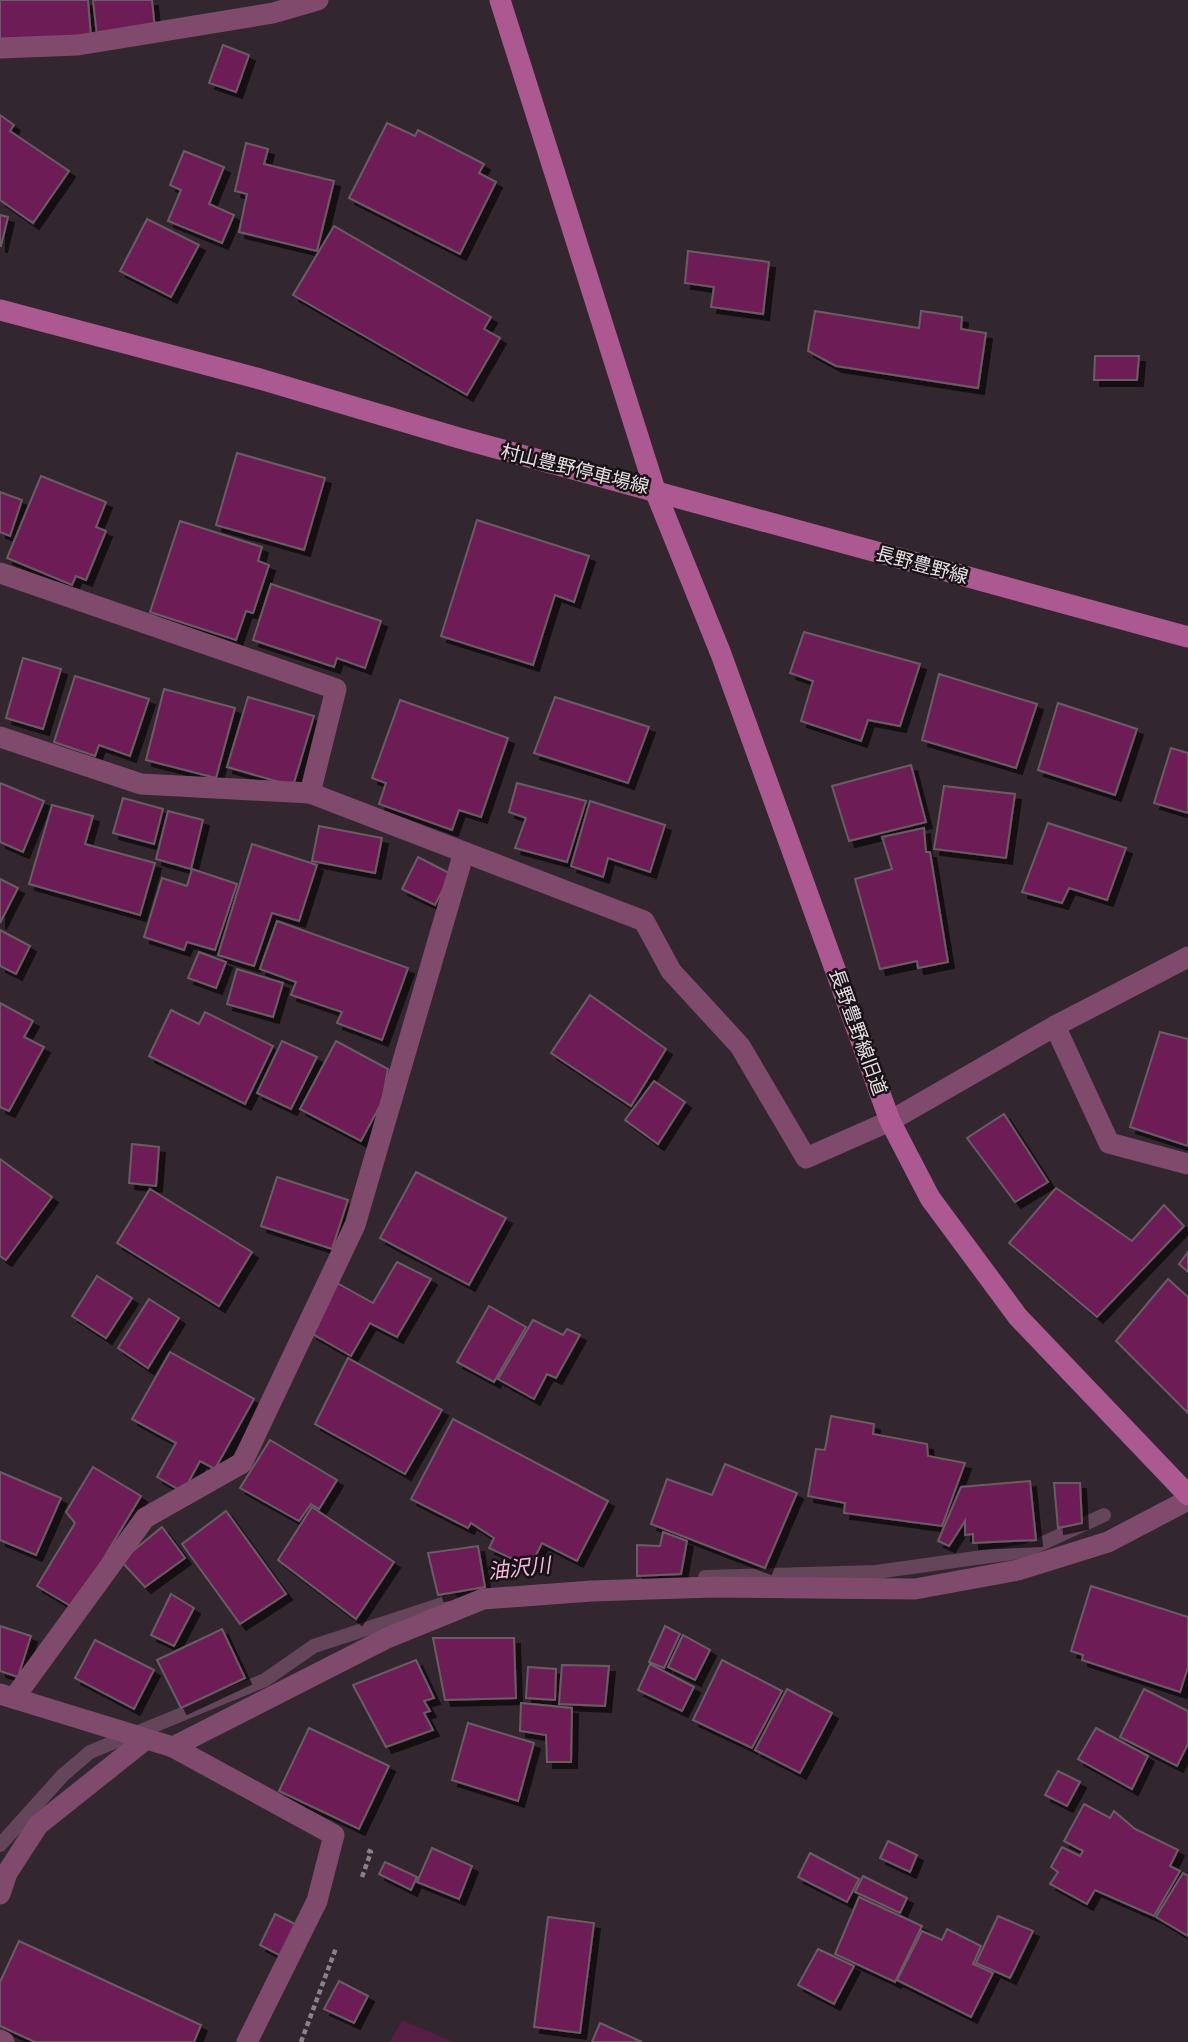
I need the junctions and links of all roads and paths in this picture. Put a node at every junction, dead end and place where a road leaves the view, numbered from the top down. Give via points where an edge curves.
1 (318, 0) edge
2 (500, 0) edge
3 (0, 48) edge
4 (0, 310) edge
5 (656, 493) junction
6 (0, 573) edge
7 (1188, 637) edge
8 (0, 737) edge
9 (310, 793) junction
10 (464, 852) junction
11 (1188, 957) edge
12 (1055, 1026) junction
13 (890, 1121) junction
14 (1188, 1164) edge
15 (1188, 1497) edge
16 (7, 1696) edge
17 (136, 1735) junction
18 (173, 1747) junction
19 (0, 1894) edge
20 (247, 2042) edge

1 - 3 street via 273,13 78,45
2 - 5 main road, 村山豊野停車場線
4 - 5 main road, 村山豊野停車場線
5 - 7 main road, 長野豊野線
5 - 13 main road, 長野豊野線旧道 via 721,654
6 - 9 street via 336,689
8 - 9 street via 141,784
9 - 10 street
10 - 13 street via 644,921 671,971 740,1045 806,1158
10 - 16 street via 355,1225 242,1464 145,1518
11 - 12 street
12 - 13 street
12 - 14 street via 1109,1143
13 - 15 main road, 長野豊野線旧道 via 930,1198 1018,1317
15 - 18 street via 1108,1542 1018,1570 915,1589 712,1587 483,1599 387,1638
16 - 17 street
17 - 18 street
17 - 19 street via 38,1825 7,1873
18 - 20 street via 334,1835 317,1901

